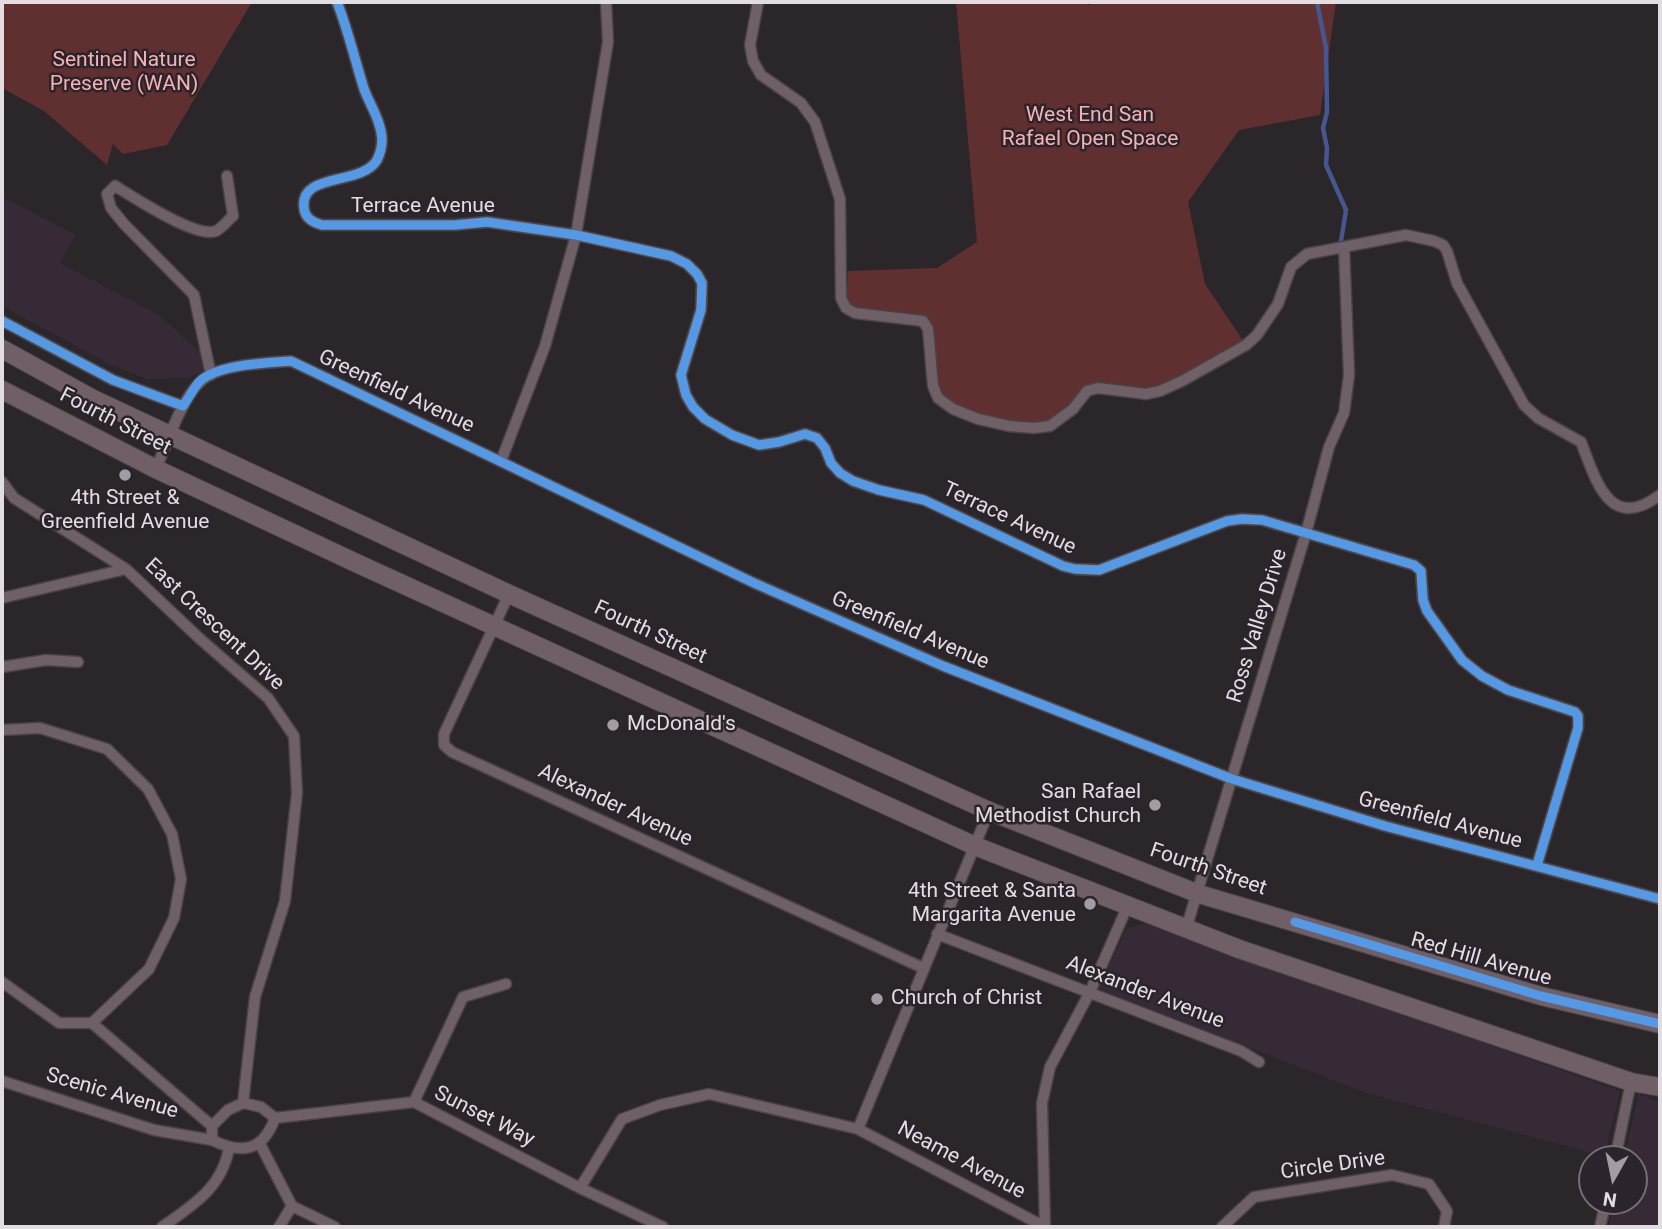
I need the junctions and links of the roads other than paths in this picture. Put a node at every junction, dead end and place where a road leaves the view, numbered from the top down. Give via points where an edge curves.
1 (337, 2) edge
2 (606, 2) edge
3 (758, 2) edge
4 (227, 176) dead end
5 (576, 235) junction
6 (1344, 247) junction
7 (2, 321) edge
8 (2, 349) edge
9 (211, 375) junction
10 (2, 390) edge
11 (183, 406) junction
12 (170, 435) junction
13 (501, 461) junction
14 (156, 468) junction
15 (2, 482) edge
16 (1660, 495) edge
17 (1306, 533) junction
18 (126, 569) junction
19 (509, 594) junction
20 (2, 598) edge
21 (494, 626) junction
22 (78, 662) dead end
23 (2, 667) edge
24 (2, 730) edge
25 (1232, 779) junction
26 (989, 811) junction
27 (975, 846) junction
28 (1537, 865) junction
29 (1199, 894) junction
30 (1660, 899) edge
31 (1128, 905) junction
32 (1295, 922) joint
33 (1186, 929) junction
34 (937, 934) junction
35 (923, 968) junction
36 (2, 982) edge
37 (506, 984) dead end
38 (1090, 992) junction
39 (92, 1023) junction
40 (1660, 1024) edge
41 (1259, 1062) dead end
42 (2, 1081) edge
43 (1631, 1082) junction
44 (1660, 1087) edge
45 (414, 1102) junction
46 (243, 1103) junction
47 (275, 1118) junction
48 (212, 1126) junction
49 (858, 1129) junction
50 (212, 1140) junction
51 (260, 1144) junction
52 (1618, 1145) edge
53 (229, 1148) junction
54 (580, 1188) junction
55 (292, 1206) junction
56 (163, 1227) edge
57 (279, 1227) edge
58 (335, 1227) edge
59 (663, 1227) edge
60 (1045, 1227) edge
61 (1222, 1227) edge
62 (1444, 1227) edge

1 - 5 street, Terrace Avenue via 376,115 381,150 376,162 363,172 312,186 305,193 305,214 313,222 487,222
2 - 5 street via 608,42
3 - 6 street via 750,45 753,61 761,75 801,103 815,122 840,199 841,298 855,313 923,321 929,329 933,386 953,410 999,424 1034,428 1063,418 1087,391 1098,388 1146,394 1182,382 1257,335 1278,304 1287,273 1297,260 1323,249
4 - 9 street via 233,216 208,232 170,220 115,187 107,194 124,224 194,295
5 - 13 street via 545,346
5 - 17 street, Terrace Avenue via 671,256 697,274 703,296 681,374 686,395 705,419 746,441 759,445 805,434 817,438 831,463 853,481 924,500 1075,569 1099,570 1227,521 1262,520
6 - 16 street via 1406,235 1443,245 1457,284 1524,405 1581,442 1600,490 1611,501 1636,509
6 - 17 street, Ross Valley Drive via 1348,396
7 - 11 street via 113,380
8 - 12 main road, Fourth Street
9 - 11 street, Greenfield Avenue
9 - 13 street, Greenfield Avenue via 242,365 291,361
10 - 14 main road, Fourth Street
11 - 12 street, Greenfield Avenue
12 - 14 street, Greenfield Avenue
12 - 19 main road, Fourth Street
13 - 25 street, Greenfield Avenue via 754,583 943,666
14 - 21 main road, Fourth Street
15 - 18 street, East Crescent Drive via 14,498
17 - 25 street, Ross Valley Drive
17 - 28 street, Terrace Avenue via 1414,565 1421,571 1427,611 1462,660 1508,690 1576,712 1578,728
18 - 20 street
18 - 46 street, East Crescent Drive via 268,698 293,736 297,793 285,901 255,997
19 - 21 street, Alexander Avenue
19 - 26 main road, Fourth Street
21 - 27 main road, Fourth Street
21 - 35 street, Alexander Avenue via 443,745
22 - 23 street via 46,660
24 - 39 street via 40,728 107,749 148,789 172,834 181,880 174,918 149,969
25 - 28 street, Greenfield Avenue via 1385,826
25 - 29 street, Ross Valley Drive
26 - 27 street
26 - 29 main road, Fourth Street
27 - 31 main road, Fourth Street
27 - 34 street
28 - 30 street, Greenfield Avenue
29 - 32 main road, Fourth Street
29 - 33 street, Ross Valley Drive
31 - 33 main road, Fourth Street
31 - 38 street
32 - 40 main road, Red Hill Avenue via 1541,996
33 - 43 main road, Fourth Street
34 - 35 street
34 - 38 street, Alexander Avenue
35 - 49 street
36 - 39 street via 59,1023
37 - 45 street via 463,997
38 - 41 street, Alexander Avenue
38 - 60 street via 1050,1067 1042,1104
39 - 48 street
42 - 50 street, Scenic Avenue via 153,1130
43 - 44 main road
43 - 52 street
45 - 47 street, Sunset Way
45 - 54 street, Sunset Way
46 - 47 street via 261,1107
46 - 48 street
47 - 51 street
48 - 50 street
49 - 54 street, Neame Avenue via 709,1094 622,1119
49 - 60 street, Neame Avenue
50 - 53 street
51 - 53 street
51 - 55 street
53 - 56 street via 226,1168 200,1201
54 - 59 street, Sunset Way
55 - 57 street
55 - 58 street
61 - 62 street, Circle Drive via 1254,1197 1392,1175 1429,1184 1447,1211

